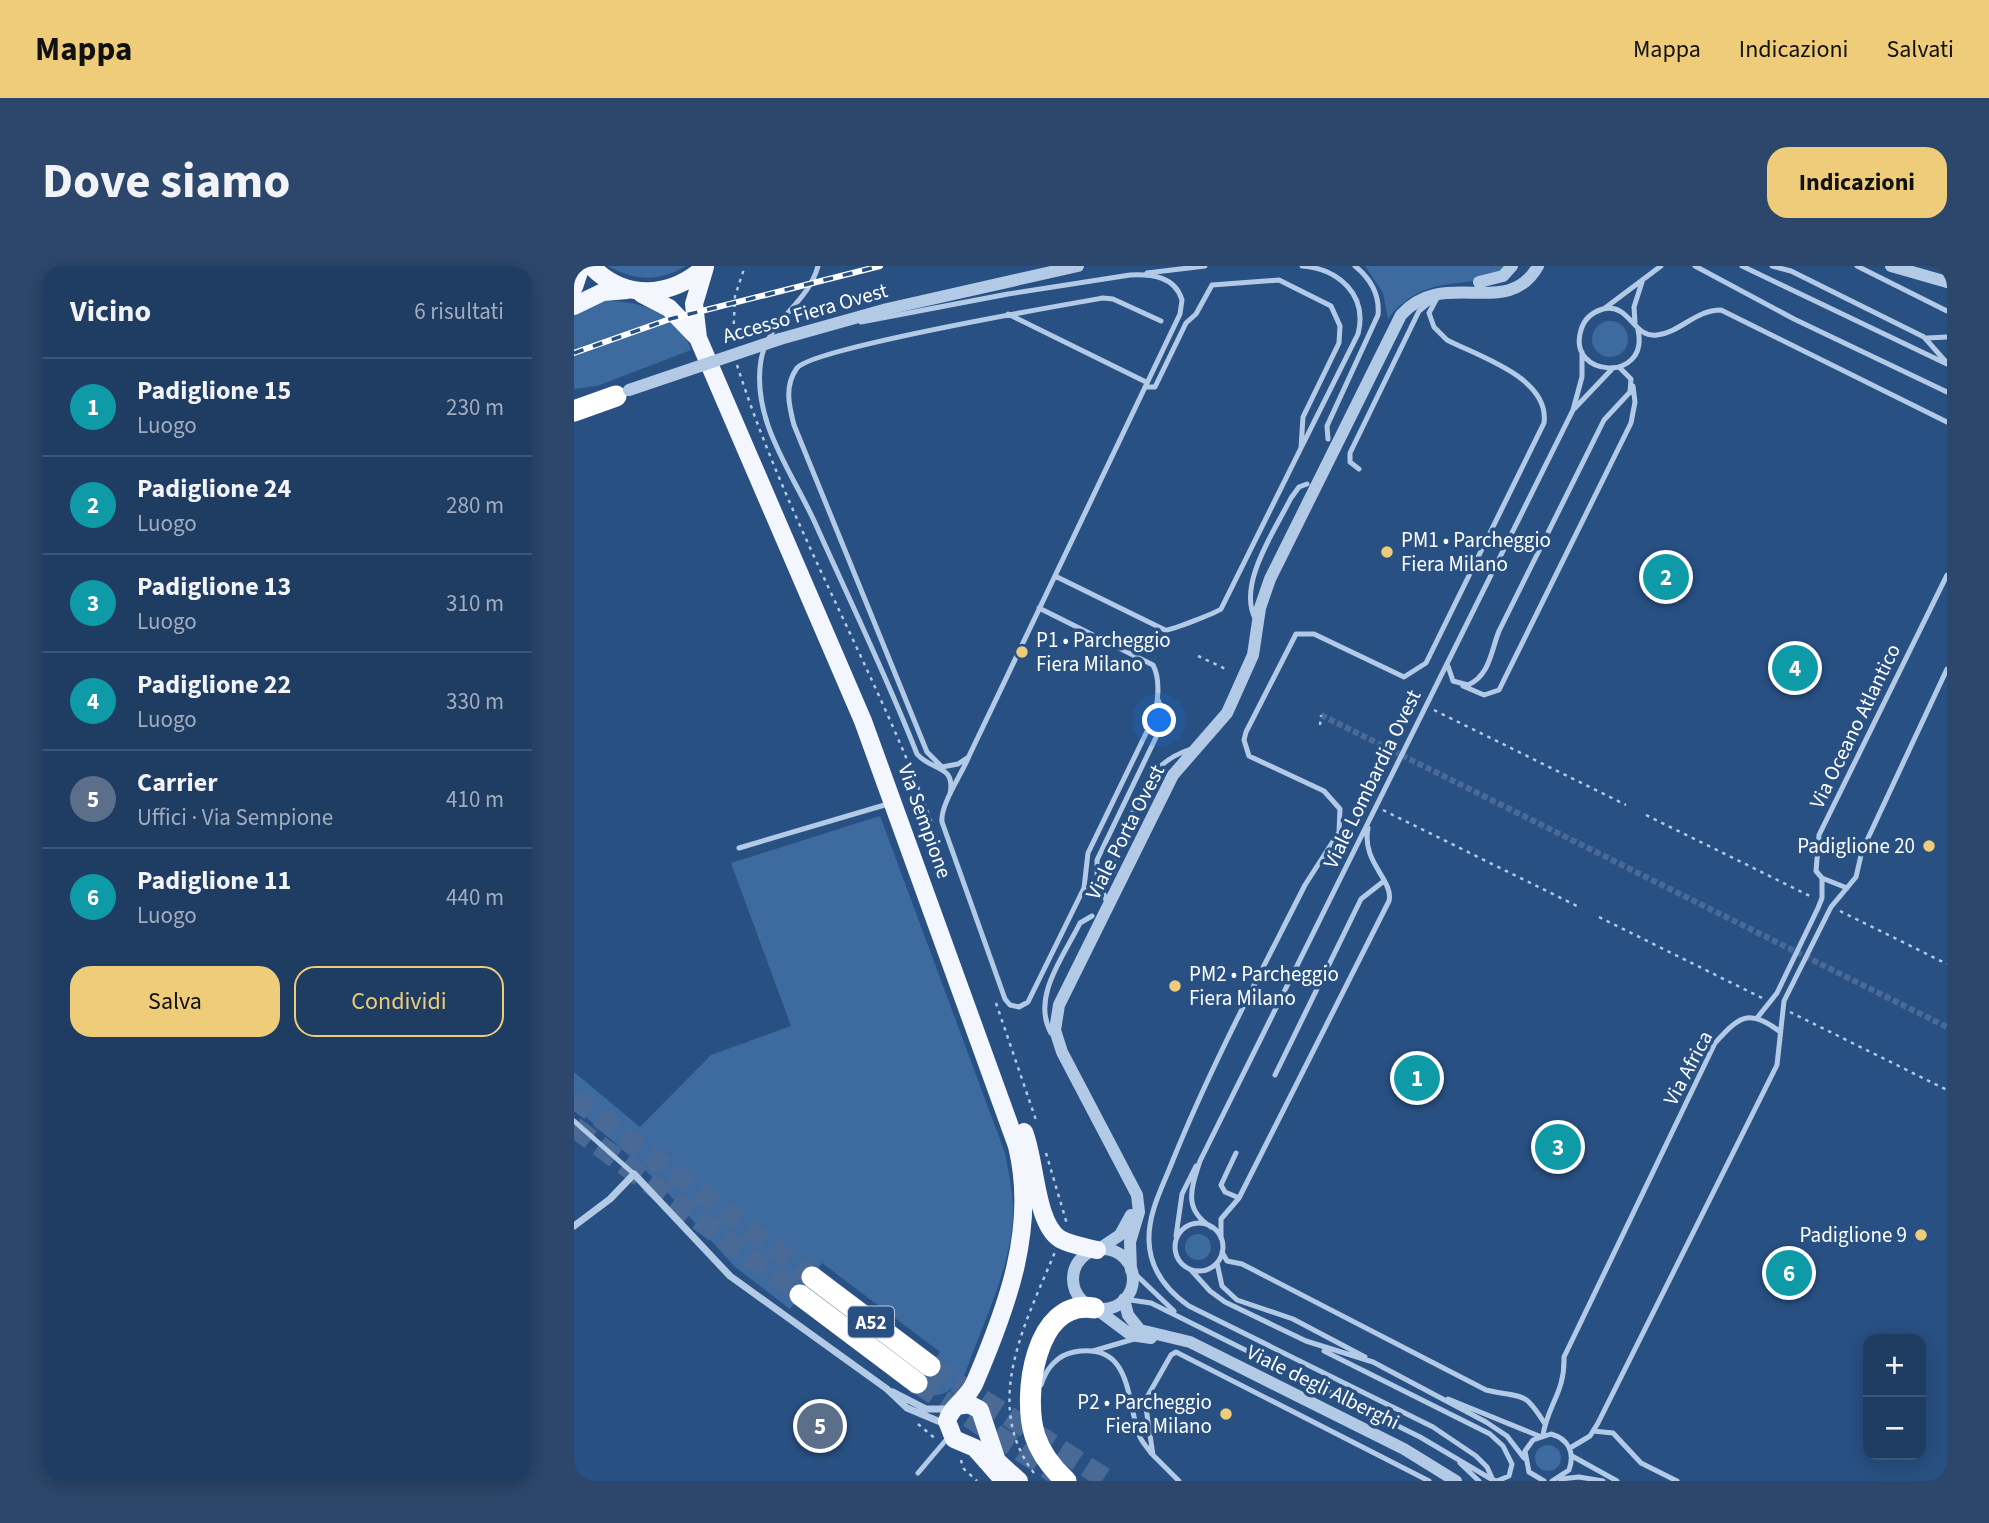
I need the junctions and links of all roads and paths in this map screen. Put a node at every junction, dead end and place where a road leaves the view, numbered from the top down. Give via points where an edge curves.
1 (581, 266) edge
2 (591, 266) edge
3 (705, 266) edge
4 (818, 266) edge
5 (1078, 266) edge
6 (1205, 266) edge
7 (1302, 266) edge
8 (1355, 266) edge
9 (1512, 266) edge
10 (1538, 266) edge
11 (1661, 266) edge
12 (1695, 266) edge
13 (1742, 266) edge
14 (1772, 266) edge
15 (1857, 266) edge
16 (1891, 266) edge
17 (1130, 275) junction
18 (1643, 279) junction
19 (1947, 282) edge
20 (1469, 284) junction
21 (574, 287) edge
22 (1500, 290) junction
23 (632, 291) junction
24 (1437, 298) junction
25 (574, 306) edge
26 (1602, 310) junction
27 (1947, 310) edge
28 (1008, 314) junction
29 (1161, 321) dead end
30 (1637, 327) junction
31 (816, 329) junction
32 (1924, 337) junction
33 (1947, 337) edge
34 (698, 338) junction
35 (1582, 352) junction
36 (1947, 364) edge
37 (1616, 368) junction
38 (1633, 383) junction
39 (1146, 385) junction
40 (1947, 392) edge
41 (622, 393) junction
42 (574, 399) edge
43 (1573, 410) junction
44 (574, 411) edge
45 (574, 418) edge
46 (1947, 422) edge
47 (1328, 439) dead end
48 (1301, 449) junction
49 (1359, 469) dead end
50 (1307, 484) dead end
51 (1947, 575) edge
52 (1055, 576) junction
53 (1039, 608) junction
54 (1257, 622) junction
55 (1198, 656) dead end
56 (1448, 661) junction
57 (1947, 669) edge
58 (1228, 670) dead end
59 (1458, 684) junction
60 (1158, 700) junction
61 (1426, 706) junction
62 (1321, 715) dead end
63 (1320, 725) dead end
64 (1198, 747) junction
65 (969, 755) junction
66 (942, 767) junction
67 (950, 796) junction
68 (895, 802) junction
69 (1626, 805) dead end
70 (1377, 807) junction
71 (1646, 815) dead end
72 (1369, 822) junction
73 (739, 848) dead end
74 (1113, 872) dead end
75 (1822, 878) junction
76 (1384, 881) junction
77 (1847, 888) junction
78 (1821, 901) junction
79 (1108, 906) junction
80 (1577, 906) dead end
81 (1831, 906) junction
82 (1091, 916) dead end
83 (1947, 964) edge
84 (1757, 1018) junction
85 (1779, 1031) junction
86 (1062, 1052) junction
87 (1275, 1075) dead end
88 (997, 1086) junction
89 (574, 1121) edge
90 (1236, 1153) dead end
91 (1200, 1161) junction
92 (634, 1174) junction
93 (1127, 1180) junction
94 (1238, 1198) junction
95 (574, 1226) edge
96 (1211, 1227) junction
97 (1220, 1238) junction
98 (1175, 1245) junction
99 (1097, 1250) junction
100 (1222, 1252) junction
101 (1217, 1263) junction
102 (1131, 1270) junction
103 (1191, 1270) junction
104 (806, 1286) tunnel mouth
105 (1124, 1300) junction
106 (1094, 1308) junction
107 (1181, 1318) junction
108 (1169, 1336) junction
109 (992, 1337) junction
110 (1144, 1338) junction
111 (1306, 1341) junction
112 (1087, 1352) junction
113 (1373, 1362) junction
114 (924, 1374) tunnel mouth
115 (887, 1389) junction
116 (1040, 1392) dead end
117 (1442, 1397) junction
118 (955, 1408) junction
119 (985, 1418) junction
120 (1545, 1424) junction
121 (1591, 1434) junction
122 (1541, 1435) junction
123 (951, 1436) junction
124 (1570, 1448) junction
125 (1153, 1455) junction
126 (1572, 1456) junction
127 (1456, 1458) junction
128 (1524, 1458) junction
129 (918, 1473) dead end
130 (990, 1474) edge
131 (1068, 1475) edge
132 (1555, 1480) edge
133 (1004, 1481) edge
134 (1019, 1481) edge
135 (1179, 1481) edge
136 (1429, 1481) edge
137 (1456, 1481) edge
138 (1479, 1481) edge
139 (1495, 1481) edge
140 (1544, 1481) edge
141 (1604, 1481) edge
142 (1617, 1481) edge
143 (1677, 1481) edge

1 - 21 main road
2 - 23 main road via 607,280
3 - 23 main road, Via Sempione via 677,287
3 - 34 main road, Via Sempione via 694,304
4 - 66 lane via 806,293 779,321 765,347 760,380 768,424 917,754 927,764
5 - 31 street, Accesso Fiera Ovest
6 - 17 lane
7 - 48 lane via 1331,272 1345,282 1357,302 1360,322
8 - 47 lane via 1372,283 1378,315 1327,426
9 - 20 street, Viale Porta Ovest via 1495,280
10 - 22 street via 1521,284
11 - 18 lane
12 - 40 lane
13 - 36 lane
14 - 32 lane via 1791,271
15 - 27 lane
16 - 19 street
17 - 31 lane
17 - 39 lane via 1154,275 1170,282 1182,300 1180,314
18 - 26 lane
18 - 30 lane via 1634,307
20 - 22 street, Viale Porta Ovest
20 - 54 street, Viale Porta Ovest via 1430,287 1413,298 1401,315 1270,579
22 - 24 lane
23 - 25 main road, Via Sempione via 603,292
23 - 34 main road, Via Sempione via 668,308
24 - 49 lane via 1419,311 1350,453 1350,462
24 - 139 lane via 1429,313 1437,331 1529,383 1542,401 1544,423 1432,652 1418,670 1410,676 1397,675 1314,634 1296,635 1252,720 1244,740 1249,755 1324,791 1340,809 1342,821 1194,1107 1155,1206 1149,1243 1159,1276 1170,1292 1189,1306 1433,1427 1476,1456
26 - 30 lane via 1621,311
26 - 35 lane via 1582,326
28 - 29 lane via 1108,298
28 - 39 lane
28 - 66 lane via 805,363 797,369 789,390 794,425 814,475 927,752
30 - 37 lane via 1635,355
30 - 46 lane via 1645,335 1658,335 1700,313 1721,310
31 - 41 street, Accesso Fiera Ovest, bridge
32 - 33 lane
32 - 36 lane
34 - 68 main road, Via Sempione
35 - 37 lane via 1598,367
35 - 43 lane, Viale Lombardia Ovest via 1582,377
37 - 38 lane
37 - 43 lane, Viale Lombardia Ovest
38 - 59 lane via 1604,420 1499,631 1490,661 1472,683
38 - 59 lane via 1631,423 1499,690 1484,695
39 - 48 lane via 1155,387 1186,323 1212,285 1283,282 1331,306 1340,321 1339,343 1303,417
39 - 52 lane
41 - 42 street
41 - 44 highway
41 - 45 street
43 - 56 lane, Viale Lombardia Ovest
48 - 52 lane via 1218,611 1189,620 1175,631 1165,631
50 - 54 lane via 1291,498 1251,581 1251,610
51 - 75 lane, Via Oceano Atlantico via 1819,835 1816,863
52 - 53 lane
53 - 60 lane via 1149,662 1157,674
53 - 65 lane
54 - 64 street, Viale Porta Ovest via 1253,655 1227,713
55 - 58 path
56 - 59 lane via 1450,677
56 - 61 lane, Viale Lombardia Ovest
57 - 77 lane via 1863,850 1856,877
60 - 67 lane via 1088,853 1084,888 1022,1007 1005,999 942,822
60 - 79 lane via 1163,711 1161,727 1097,860
61 - 69 path
61 - 70 lane, Viale Lombardia Ovest
62 - 63 path
64 - 74 lane via 1167,760 1152,778 1114,855
64 - 79 street, Viale Porta Ovest via 1173,775
65 - 66 lane via 958,764
65 - 67 lane
66 - 67 lane via 950,779
68 - 73 lane
68 - 88 main road, Via Sempione
70 - 72 lane, Viale Lombardia Ovest
70 - 80 path
71 - 78 path
72 - 76 lane via 1368,852
72 - 91 lane, Viale Lombardia Ovest
75 - 77 lane
75 - 78 lane, Via Oceano Atlantico
76 - 87 lane via 1361,899
76 - 94 lane via 1389,901
77 - 81 lane
78 - 84 lane via 1777,993
79 - 86 street, Viale Porta Ovest via 1056,1016
81 - 83 path
81 - 85 lane via 1784,1001
82 - 86 lane via 1080,923 1045,996 1045,1019
84 - 85 lane
84 - 120 lane, Via Africa via 1740,1019 1715,1043 1564,1357 1565,1376
85 - 121 lane via 1777,1065
86 - 93 street, Viale Porta Ovest
88 - 99 main road via 1029,1144 1040,1208 1048,1226 1061,1239
88 - 109 main road, Via Sempione via 1020,1158 1026,1213 1019,1259
89 - 92 lane
90 - 94 lane via 1221,1185
91 - 96 lane, Viale Lombardia Ovest via 1190,1202 1195,1214
91 - 98 lane, Viale Lombardia Ovest via 1184,1187
92 - 95 street
92 - 115 street via 730,1276
93 - 99 street, Viale Porta Ovest via 1132,1208 1127,1225
93 - 102 street, Viale Porta Ovest via 1139,1207 1130,1242
94 - 97 lane via 1220,1219
96 - 97 lane
96 - 98 lane via 1186,1227
97 - 100 lane
98 - 103 lane via 1179,1260
99 - 102 street via 1117,1253
99 - 106 street via 1081,1259 1073,1275 1077,1294
100 - 101 lane
100 - 120 lane via 1227,1261 1242,1264 1486,1390 1524,1398 1535,1406
101 - 103 lane via 1205,1270
101 - 113 lane via 1222,1286 1237,1300 1293,1319
102 - 105 street via 1132,1286
102 - 107 lane
103 - 111 lane via 1217,1297
104 - 114 highway, A52
105 - 106 street via 1111,1308
105 - 107 lane via 1151,1303
105 - 108 street, Viale degli Alberghi via 1128,1315 1140,1329
106 - 110 street via 1131,1335
106 - 131 highway via 1070,1310 1053,1323 1040,1345 1032,1378 1030,1405 1036,1438 1050,1465
107 - 127 lane
108 - 110 street, Viale degli Alberghi
108 - 137 street, Viale degli Alberghi via 1191,1342 1404,1449
109 - 118 main road, Via Sempione via 971,1390
109 - 119 main road, Via Sempione via 982,1392
110 - 112 lane
111 - 113 lane
111 - 139 lane via 1490,1434 1512,1464 1510,1476
112 - 116 lane via 1057,1359
112 - 125 lane via 1109,1357 1123,1373 1140,1437
113 - 117 lane
115 - 118 street via 926,1409
115 - 123 street via 907,1408 939,1420
117 - 122 lane
117 - 128 lane via 1498,1430
118 - 119 main road via 969,1404
118 - 123 main road, Via Sempione via 948,1415
119 - 123 main road via 979,1439 966,1443
119 - 134 main road, Via Sempione via 997,1461
120 - 122 lane, Via Africa
121 - 124 lane
121 - 143 lane via 1613,1433 1641,1464
122 - 124 lane via 1559,1437
122 - 128 lane via 1528,1445
123 - 129 lane
123 - 130 main road via 975,1448
124 - 126 lane
125 - 135 lane
125 - 136 lane via 1146,1399 1176,1352
126 - 132 lane via 1569,1470
126 - 142 lane
127 - 138 lane
127 - 139 lane
128 - 140 lane via 1530,1472
130 - 133 main road
132 - 141 lane

